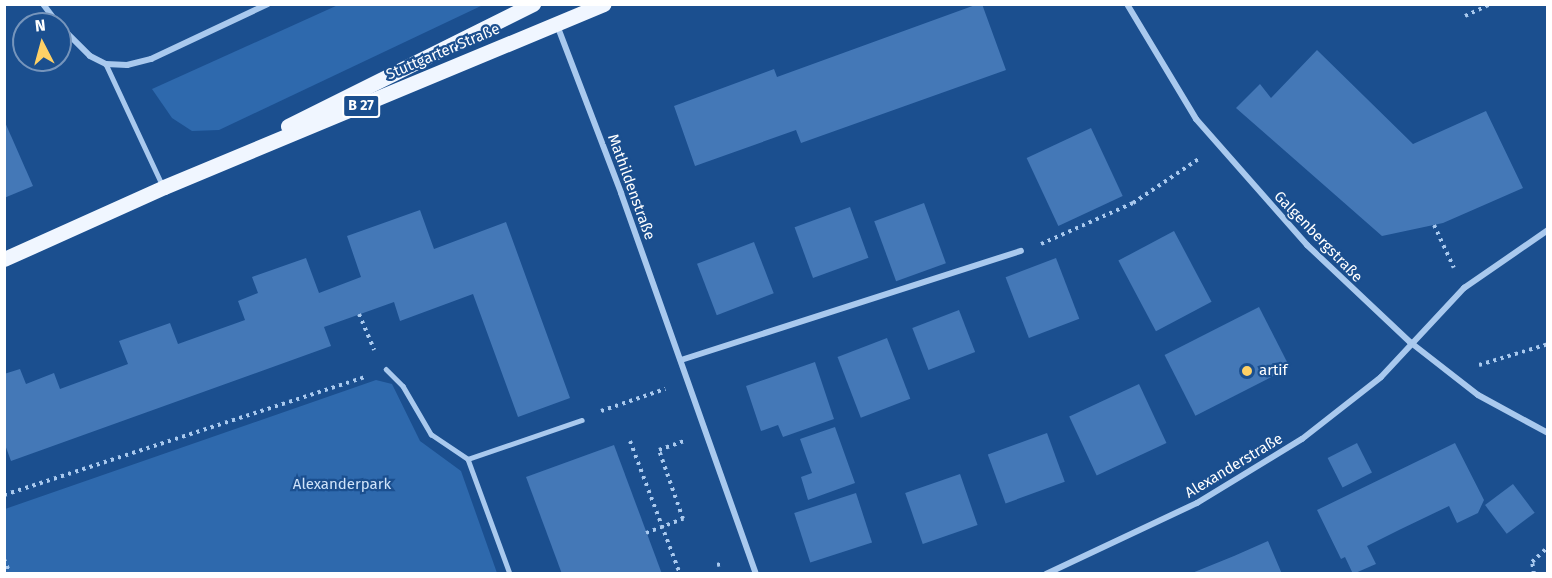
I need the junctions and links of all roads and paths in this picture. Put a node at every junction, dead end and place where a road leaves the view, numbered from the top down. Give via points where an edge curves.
1 (268, 4) edge
2 (533, 4) edge
3 (603, 4) edge
4 (1127, 4) edge
5 (1491, 4) edge
6 (1465, 16) dead end
7 (557, 24) junction
8 (72, 41) edge
9 (106, 64) junction
10 (1217, 146) junction
11 (164, 188) junction
12 (1548, 230) edge
13 (1021, 251) joint
14 (4, 259) edge
15 (359, 314) dead end
16 (369, 341) dead end
17 (1410, 342) junction
18 (1548, 344) edge
19 (681, 360) junction
20 (1468, 368) dead end
21 (386, 369) joint
22 (643, 398) dead end
23 (603, 411) dead end
24 (582, 420) dead end
25 (1548, 433) edge
26 (630, 441) dead end
27 (675, 444) dead end
28 (468, 459) junction
29 (4, 495) edge
30 (662, 527) junction
31 (646, 533) dead end
32 (1548, 547) edge
33 (4, 559) edge
34 (723, 563) dead end
35 (717, 565) dead end
36 (10, 573) edge
37 (510, 573) edge
38 (680, 573) edge
39 (756, 573) edge
40 (1046, 573) edge
41 (1534, 573) edge

1 - 9 street via 151,59 127,65
2 - 11 main road, Stuttgarter Straße / B 27
3 - 7 main road, Stuttgarter Straße / B 27
4 - 10 street, Galgenbergstraße via 1177,92
5 - 6 path
7 - 11 main road, Stuttgarter Straße / B 27
7 - 19 street, Mathildenstraße
8 - 9 street
9 - 11 lane
10 - 13 path via 1133,203
10 - 17 street, Galgenbergstraße via 1307,245
11 - 14 main road, Stuttgarter Straße / B 27
12 - 17 street, Alexanderstraße via 1464,288
13 - 19 street
15 - 16 path
17 - 25 street, Galgenbergstraße via 1478,395
17 - 40 street, Alexanderstraße via 1381,377 1255,471 1118,543
18 - 20 path
19 - 39 street, Mathildenstraße
21 - 28 lane via 403,386 431,434
21 - 29 path
22 - 23 path
24 - 28 lane
26 - 30 path
27 - 30 path via 659,450 684,519
28 - 37 lane
30 - 31 path
30 - 38 path
32 - 41 path via 1532,562
33 - 36 path
34 - 35 path

